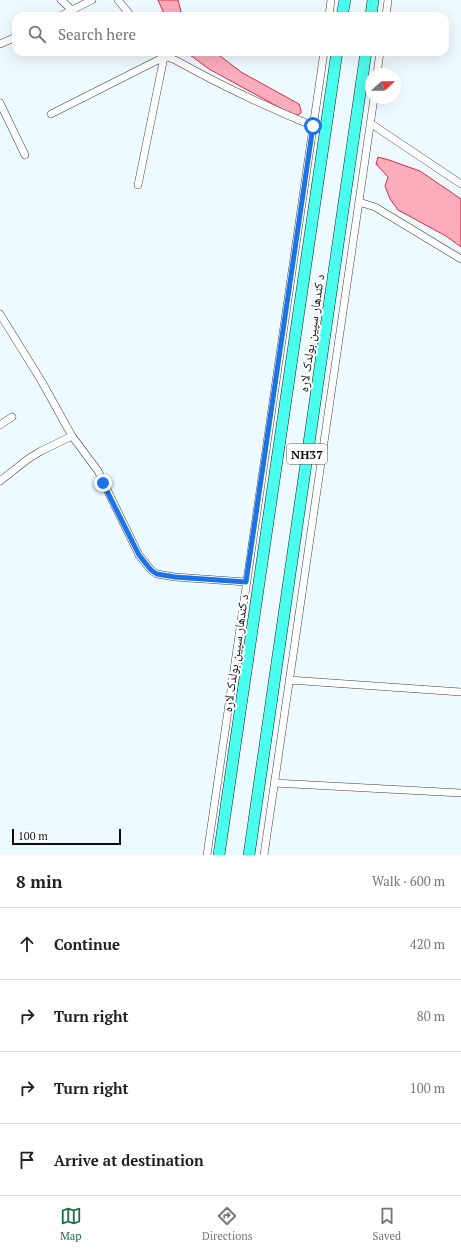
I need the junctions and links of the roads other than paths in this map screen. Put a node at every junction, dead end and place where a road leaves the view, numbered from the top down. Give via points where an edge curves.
1 (61, 0) edge
2 (92, 0) edge
3 (118, 0) edge
4 (331, 0) edge
5 (345, 0) edge
6 (373, 0) edge
7 (388, 0) edge
8 (72, 10) junction
9 (68, 12) edge
10 (128, 12) edge
11 (330, 12) edge
12 (343, 12) edge
13 (372, 12) edge
14 (386, 12) edge
15 (12, 39) edge
16 (0, 44) edge
17 (158, 56) edge
18 (162, 56) edge
19 (166, 56) edge
20 (323, 56) edge
21 (336, 56) edge
22 (365, 56) edge
23 (379, 56) edge
24 (378, 68) edge
25 (0, 103) edge
26 (373, 104) edge
27 (51, 114) dead end
28 (370, 123) junction
29 (313, 126) junction
30 (25, 155) dead end
31 (461, 184) edge
32 (138, 185) dead end
33 (358, 202) junction
34 (461, 259) edge
35 (0, 314) edge
36 (12, 417) dead end
37 (0, 425) edge
38 (72, 436) junction
39 (0, 481) edge
40 (246, 582) junction
41 (289, 680) junction
42 (461, 692) edge
43 (274, 783) junction
44 (461, 793) edge
45 (207, 855) edge
46 (219, 855) edge
47 (249, 855) edge
48 (266, 855) edge

1 - 8 street
2 - 8 street
3 - 10 street
4 - 11 street
5 - 12 highway
6 - 13 highway
7 - 14 street
8 - 9 street
15 - 16 street
17 - 27 street
18 - 32 street
19 - 29 street via 283,114
20 - 29 street
21 - 46 highway, د کندهار سپین بولدک لاره / NH37
22 - 47 highway, د کندهار سپین بولدک لاره / NH37
23 - 24 street
25 - 30 street
26 - 28 street
28 - 31 street
28 - 33 street
29 - 40 street
33 - 34 street via 375,207
33 - 41 street
35 - 38 street
36 - 37 street
38 - 39 street via 28,459
38 - 40 street via 98,471 139,555 151,570 157,574 175,577
40 - 45 street
41 - 42 street
41 - 43 street
43 - 44 street
43 - 48 street

